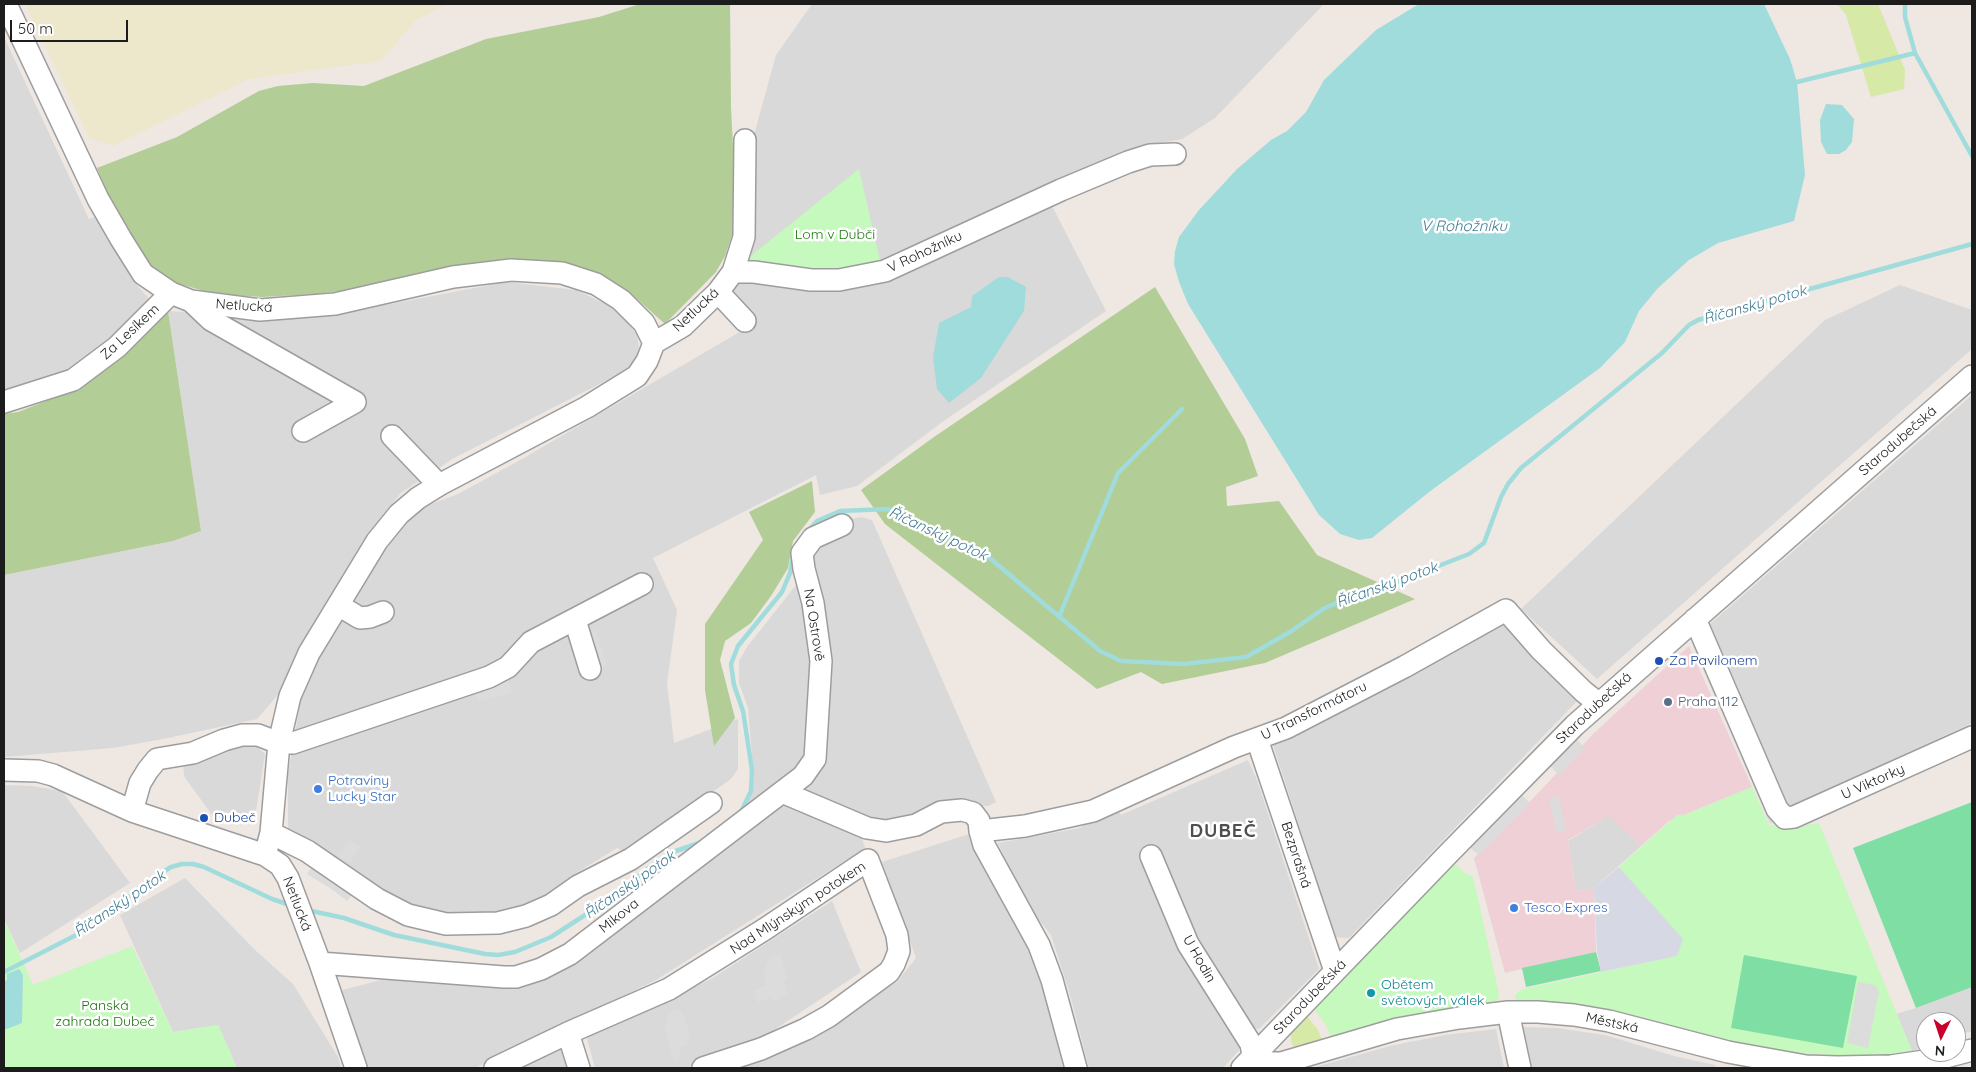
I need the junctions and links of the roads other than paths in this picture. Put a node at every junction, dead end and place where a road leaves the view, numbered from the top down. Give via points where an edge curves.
1 (6, 4) edge
2 (745, 140) dead end
3 (1175, 154) dead end
4 (734, 272) junction
5 (718, 292) junction
6 (171, 293) junction
7 (191, 301) junction
8 (745, 321) dead end
9 (654, 343) junction
10 (1972, 376) edge
11 (4, 402) edge
12 (303, 431) dead end
13 (392, 436) dead end
14 (439, 485) junction
15 (842, 525) dead end
16 (642, 584) dead end
17 (338, 605) junction
18 (383, 612) dead end
19 (1695, 619) junction
20 (576, 620) junction
21 (590, 669) dead end
22 (1598, 703) junction
23 (1972, 737) edge
24 (1257, 739) junction
25 (279, 743) junction
26 (4, 770) edge
27 (782, 792) junction
28 (712, 802) dead end
29 (132, 811) junction
30 (976, 822) junction
31 (271, 833) junction
32 (265, 855) junction
33 (1151, 856) dead end
34 (320, 963) junction
35 (1335, 971) junction
36 (1508, 1012) junction
37 (568, 1033) junction
38 (1972, 1050) edge
39 (1730, 1060) edge
40 (1250, 1065) edge
41 (1891, 1067) edge
42 (356, 1068) edge
43 (495, 1068) edge
44 (579, 1068) edge
45 (703, 1068) edge
46 (1076, 1068) edge
47 (1520, 1068) edge

1 - 6 street, Netlucká via 98,199 143,274
2 - 4 street via 744,237
3 - 4 street, V Rohožníku via 1150,155 1128,162 885,271 840,280
4 - 5 street, Netlucká
5 - 8 street
5 - 9 street, Netlucká via 683,326
6 - 7 street, Netlucká
6 - 11 street, Za Lesíkem via 117,347 73,380
7 - 9 street, Netlucká via 260,310 335,304 454,277 511,270 562,273 596,284 621,300 644,323
7 - 12 street via 211,320 355,402
9 - 14 street via 637,376 587,407
10 - 19 street, Starodubečská
13 - 14 street
14 - 17 street via 399,514 377,541
15 - 27 street, Na Ostrově via 813,538 802,553 821,661 815,759 803,776
16 - 20 street
17 - 18 street via 360,618
17 - 25 street via 309,653 290,696
19 - 22 street, Starodubečská
19 - 23 street, U Viktorky via 1777,809 1785,818 1794,817
20 - 21 street
20 - 25 street via 532,642 500,672 293,743
22 - 24 street, U Transformátoru via 1547,656 1506,610 1319,711
22 - 35 street, Starodubečská
24 - 30 street, U Transformátoru via 1093,811 1025,826
24 - 35 street, Bezprašná
25 - 29 street via 258,735 242,735 193,754 157,759 140,784
25 - 31 street
26 - 29 street via 53,775
27 - 30 street via 867,828 886,831 916,825 941,812 962,810
27 - 34 street, Mikova via 570,954 541,969 516,978
28 - 31 street via 631,859 578,886 551,905 498,923 446,924 408,915 377,899 307,851
29 - 32 street
30 - 46 street via 984,844 1039,945
31 - 32 street
32 - 34 street, Netlucká via 280,865 288,878
33 - 40 street, U Hodin via 1188,944 1250,1044
34 - 42 street, Netlucká
35 - 40 street, Starodubečská
36 - 39 street, Městská via 1565,1014 1609,1021
36 - 40 street, Městská via 1398,1029 1281,1063
36 - 47 street
37 - 43 street, Nad Mlýnským potokem
37 - 44 street
37 - 45 street, Nad Mlýnským potokem via 669,989 868,860 897,936 898,951 889,972 829,1016 806,1028 761,1049
38 - 41 street, Městská
39 - 41 street, Městská via 1806,1066

